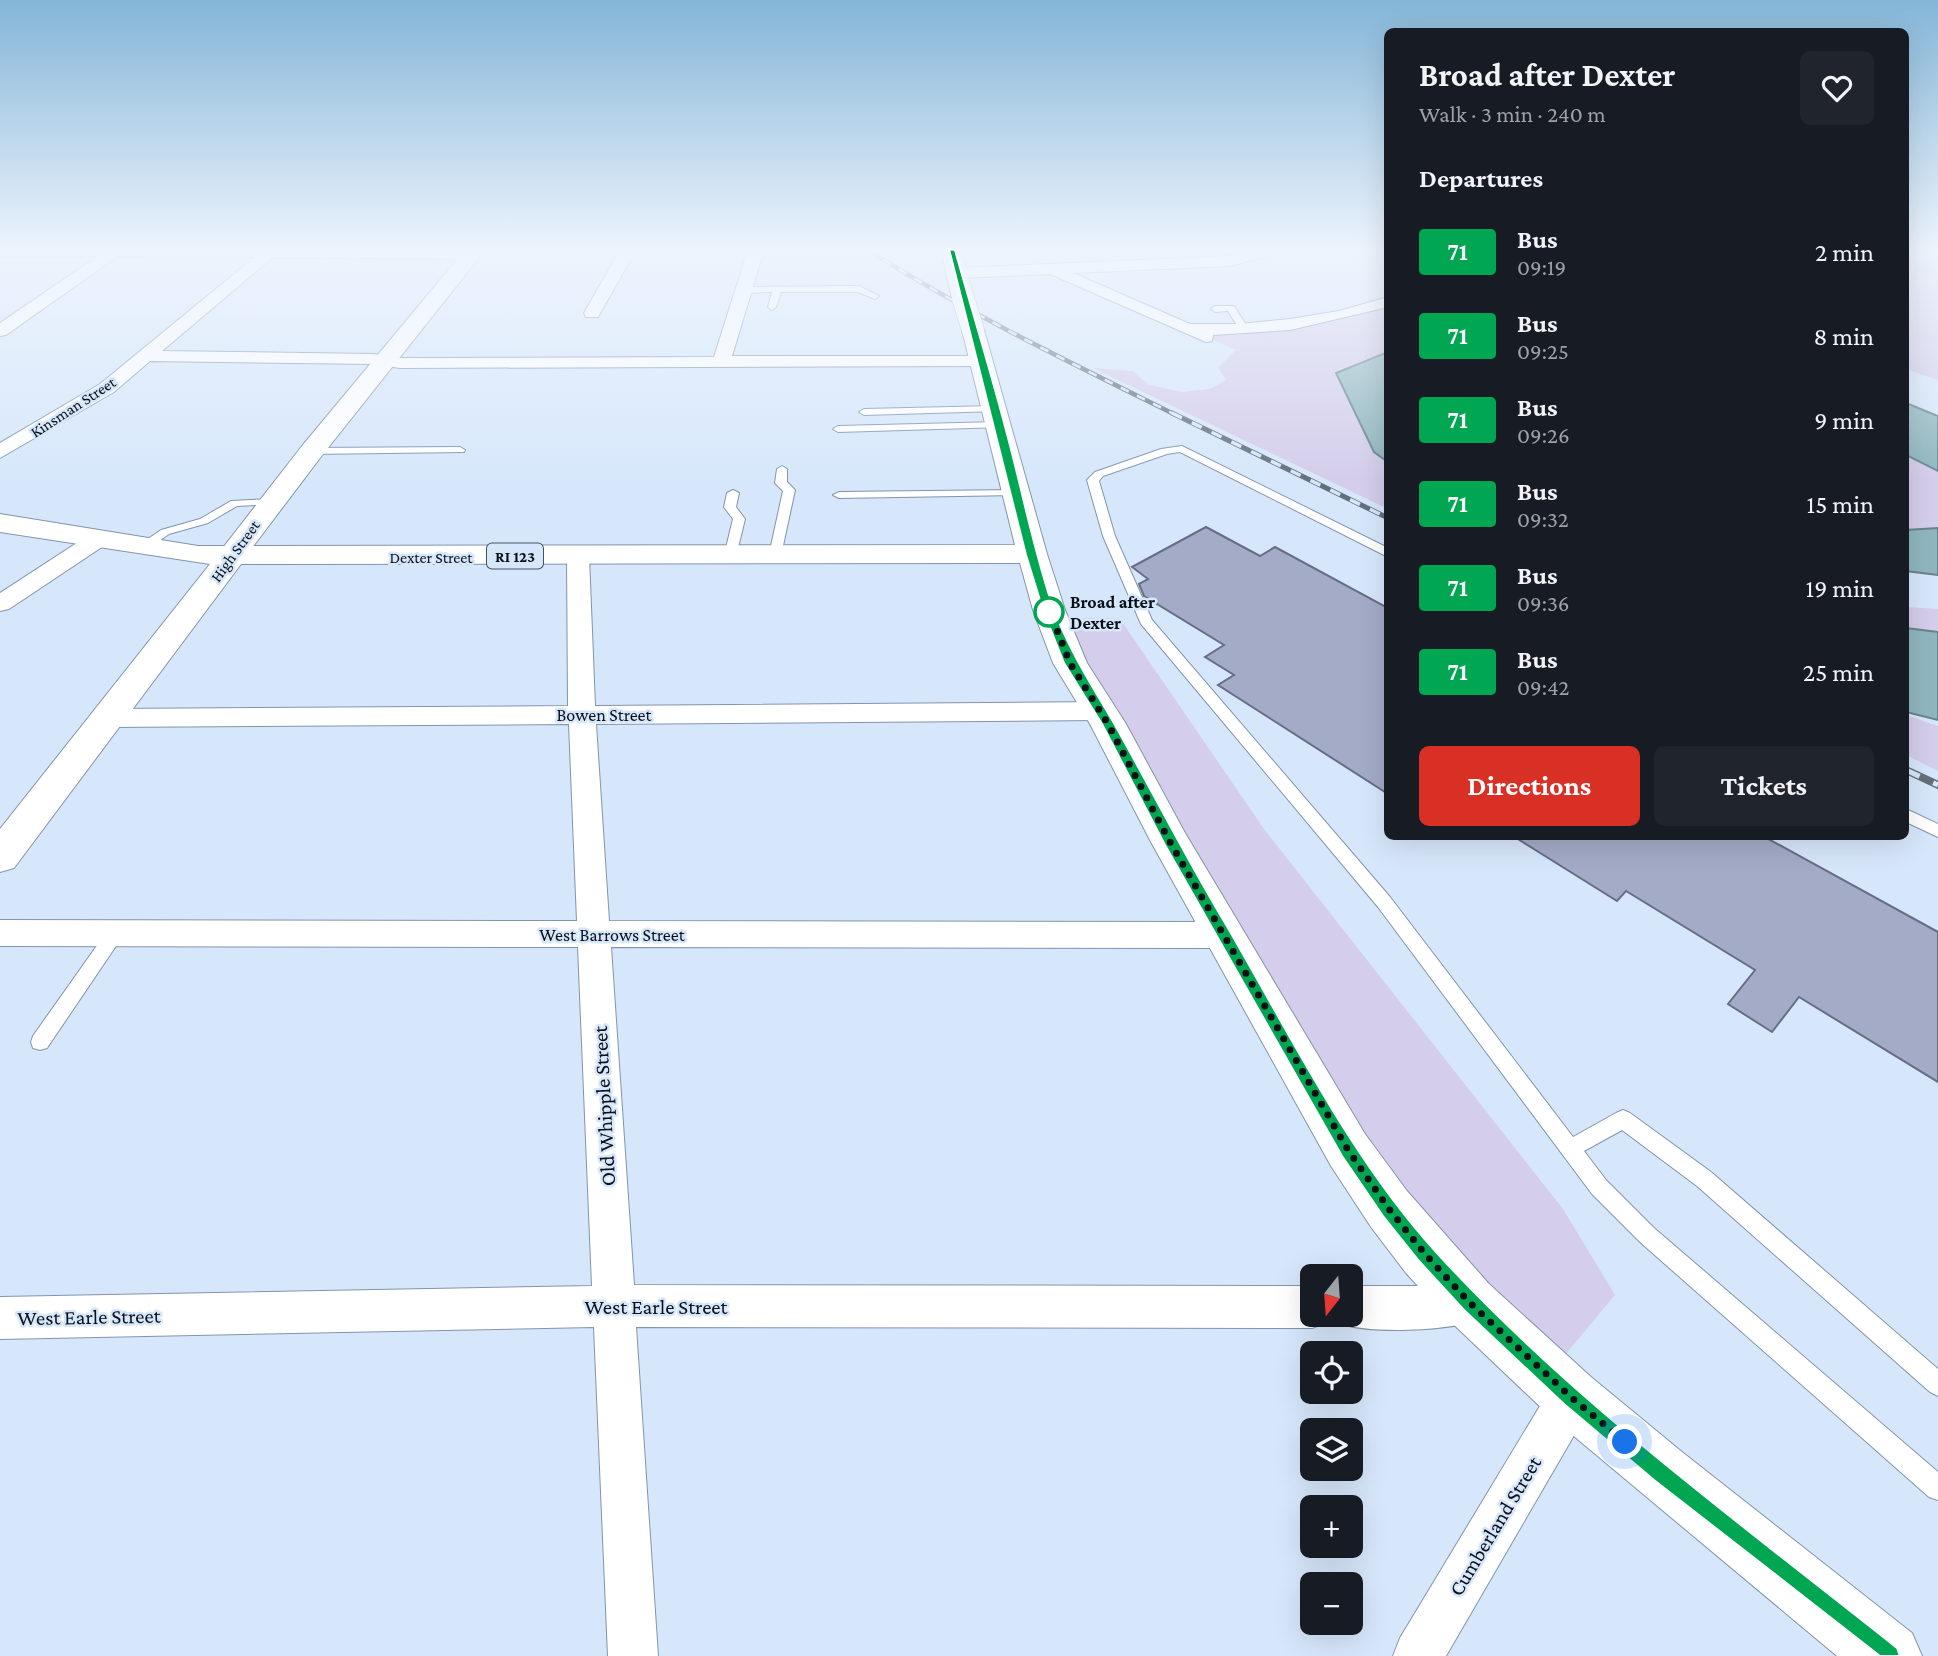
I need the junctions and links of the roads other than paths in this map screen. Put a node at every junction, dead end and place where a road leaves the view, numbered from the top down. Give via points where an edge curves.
1 (179, 327) edge
2 (412, 327) edge
3 (731, 327) edge
4 (972, 327) edge
5 (1185, 327) edge
6 (1251, 327) edge
7 (1243, 328) joint
8 (1189, 329) junction
9 (1225, 345) dead end
10 (145, 356) junction
11 (385, 360) junction
12 (982, 361) junction
13 (720, 362) junction
14 (864, 412) dead end
15 (998, 417) junction
16 (838, 429) dead end
17 (460, 450) dead end
18 (311, 451) junction
19 (0, 452) edge
20 (782, 469) dead end
21 (733, 493) dead end
22 (1017, 493) junction
23 (839, 495) dead end
24 (271, 502) junction
25 (0, 523) edge
26 (97, 540) junction
27 (142, 547) junction
28 (1384, 551) edge
29 (232, 555) junction
30 (730, 555) junction
31 (775, 555) junction
32 (1032, 555) junction
33 (578, 556) junction
34 (0, 604) edge
35 (1100, 711) junction
36 (582, 716) junction
37 (108, 718) junction
38 (1909, 816) edge
39 (1938, 831) edge
40 (0, 856) edge
41 (0, 933) edge
42 (594, 935) junction
43 (1224, 935) junction
44 (114, 936) junction
45 (40, 1042) dead end
46 (1570, 1149) junction
47 (1470, 1303) junction
48 (615, 1306) junction
49 (1300, 1307) edge
50 (1363, 1307) edge
51 (0, 1318) edge
52 (1938, 1384) edge
53 (1571, 1397) junction
54 (1938, 1488) edge
55 (633, 1656) edge
56 (1418, 1656) edge
57 (1889, 1656) edge

1 - 10 street, Kinsman Street
2 - 11 main road, High Street
3 - 13 street
4 - 12 main road, bridge
5 - 8 street
6 - 7 street
7 - 8 street
8 - 9 street
10 - 11 street
10 - 19 street, Kinsman Street via 89,401
11 - 13 street
11 - 18 main road, High Street
12 - 13 street
12 - 15 main road
14 - 15 lane
15 - 16 lane
15 - 22 main road
17 - 18 lane
18 - 24 main road, High Street
20 - 31 lane via 780,483 789,490
21 - 30 lane via 730,507 739,519
22 - 23 lane
22 - 32 main road
24 - 27 lane via 235,503 204,521 164,532
24 - 29 main road, High Street
25 - 26 main road, Dexter Street / RI 123
26 - 27 main road, Dexter Street / RI 123
26 - 34 street
27 - 29 main road, Dexter Street / RI 123
28 - 46 lane via 1182,449 1165,450 1093,480 1109,536 1146,621 1384,902
29 - 33 main road, Dexter Street / RI 123
29 - 37 main road, High Street
30 - 31 main road, Dexter Street / RI 123
30 - 33 main road, Dexter Street / RI 123
31 - 32 main road, Dexter Street / RI 123
32 - 35 main road via 1070,663
33 - 36 street, Old Whipple Street
35 - 36 street, Bowen Street
35 - 43 main road
36 - 37 street, Bowen Street
36 - 42 street, Old Whipple Street
37 - 40 main road, High Street
38 - 39 lane
41 - 44 street, West Barrows Street
42 - 43 street, West Barrows Street
42 - 44 street, West Barrows Street
42 - 48 street, Old Whipple Street
43 - 47 main road via 1348,1150 1404,1227
44 - 45 lane
46 - 52 lane via 1623,1119 1704,1179
46 - 54 lane via 1599,1187 1647,1235
47 - 50 street
47 - 53 main road
48 - 49 street, West Earle Street
48 - 51 street, West Earle Street
48 - 55 street, Old Whipple Street
53 - 56 street, Cumberland Street
53 - 57 main road

